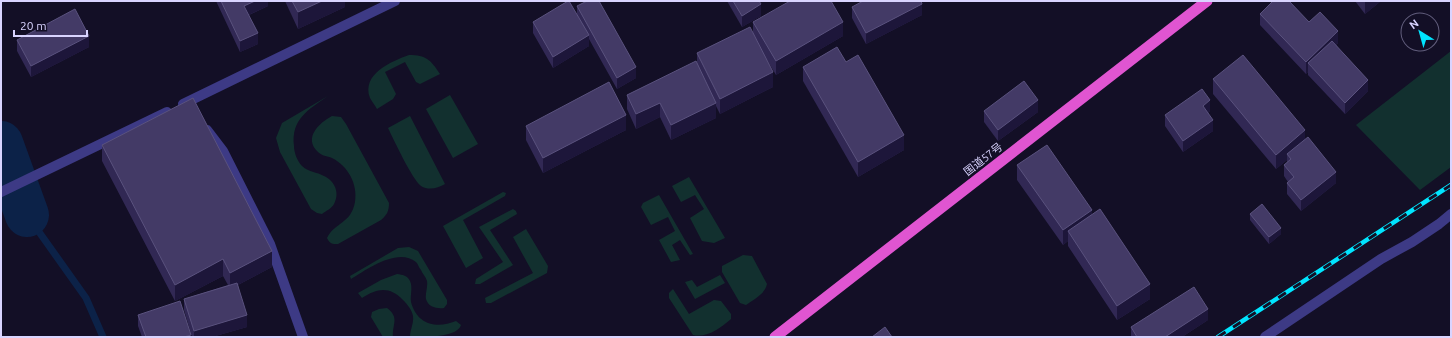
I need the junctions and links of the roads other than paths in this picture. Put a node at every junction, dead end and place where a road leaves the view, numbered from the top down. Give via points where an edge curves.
1 (395, 1) edge
2 (1207, 1) edge
3 (201, 120) edge
4 (1, 192) edge
5 (1451, 214) edge
6 (303, 337) edge
7 (775, 337) edge
8 (1265, 337) edge

1 - 4 street via 189,105
2 - 7 highway, 国道57号
3 - 6 street via 223,151 270,244
5 - 8 street via 1434,228 1381,259

